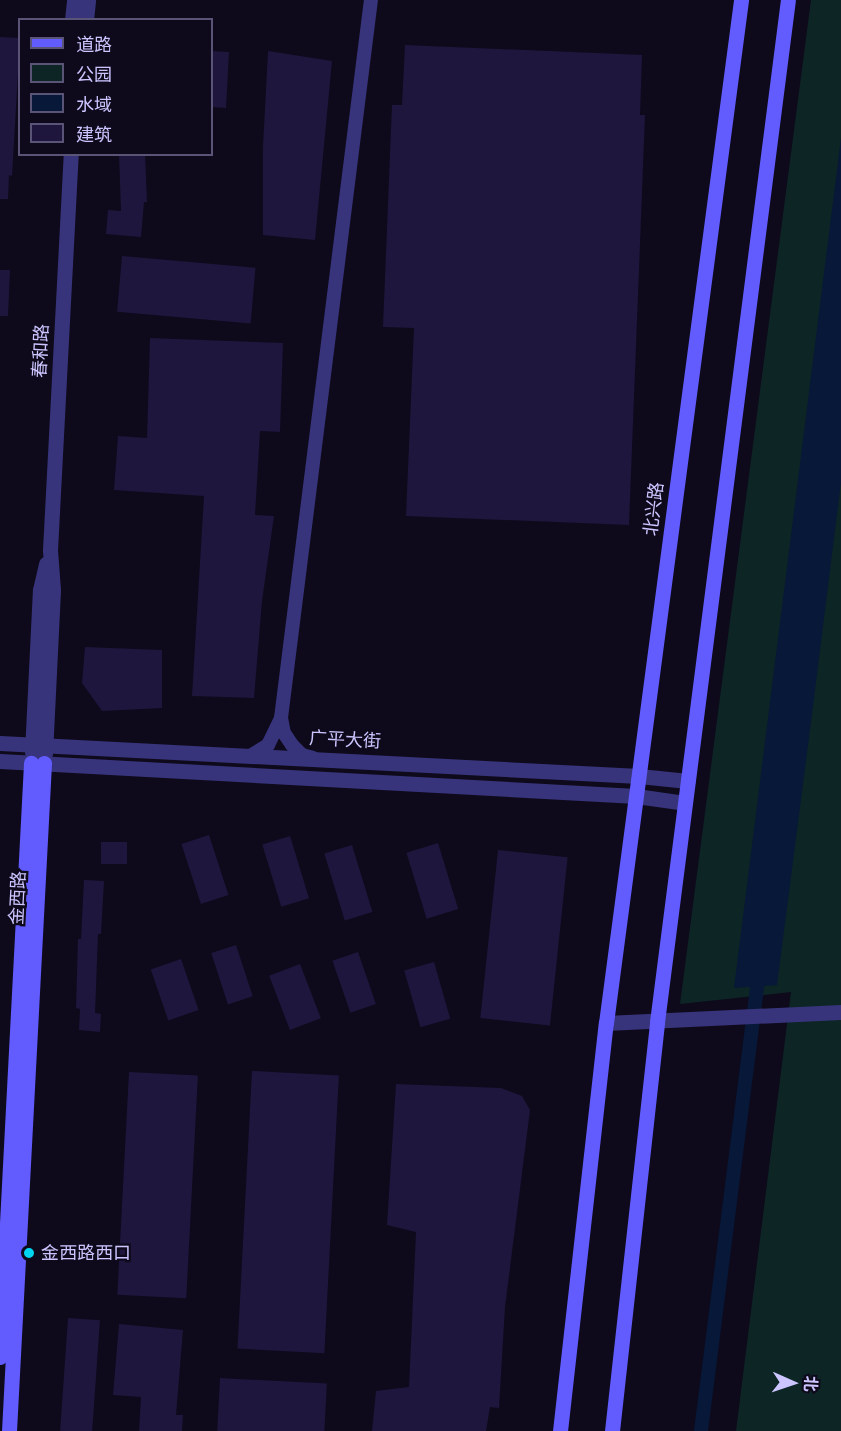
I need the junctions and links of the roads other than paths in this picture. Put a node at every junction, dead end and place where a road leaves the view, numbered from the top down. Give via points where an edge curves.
1 (74, 0) edge
2 (88, 0) edge
3 (371, 0) edge
4 (741, 0) edge
5 (788, 0) edge
6 (72, 18) edge
7 (86, 18) edge
8 (71, 156) edge
9 (281, 718) junction
10 (0, 743) edge
11 (39, 745) junction
12 (252, 755) junction
13 (313, 758) junction
14 (0, 761) edge
15 (37, 763) junction
16 (639, 776) junction
17 (688, 782) junction
18 (636, 796) junction
19 (685, 803) junction
20 (841, 1012) edge
21 (657, 1022) junction
22 (606, 1023) junction
23 (0, 1357) edge
24 (9, 1431) edge
25 (560, 1431) edge
26 (612, 1431) edge

1 - 6 street
2 - 7 street
3 - 9 street
4 - 16 main road, 北兴路
5 - 17 main road
8 - 11 street, 春和路 via 50,550 40,590
9 - 12 street via 268,745
9 - 13 street via 284,734 292,745 302,755
10 - 11 street, 广平大街
11 - 12 street, 广平大街
11 - 15 street, 春和路
12 - 13 street, 广平大街
13 - 16 street, 广平大街
14 - 15 street
15 - 18 street
15 - 23 main road, 金西路
15 - 24 main road, 金西路
16 - 17 street, 广平大街
16 - 18 main road, 北兴路
17 - 19 main road
18 - 19 street
18 - 22 main road, 北兴路
19 - 21 main road
20 - 21 street
21 - 22 street
21 - 26 main road
22 - 25 main road, 北兴路

